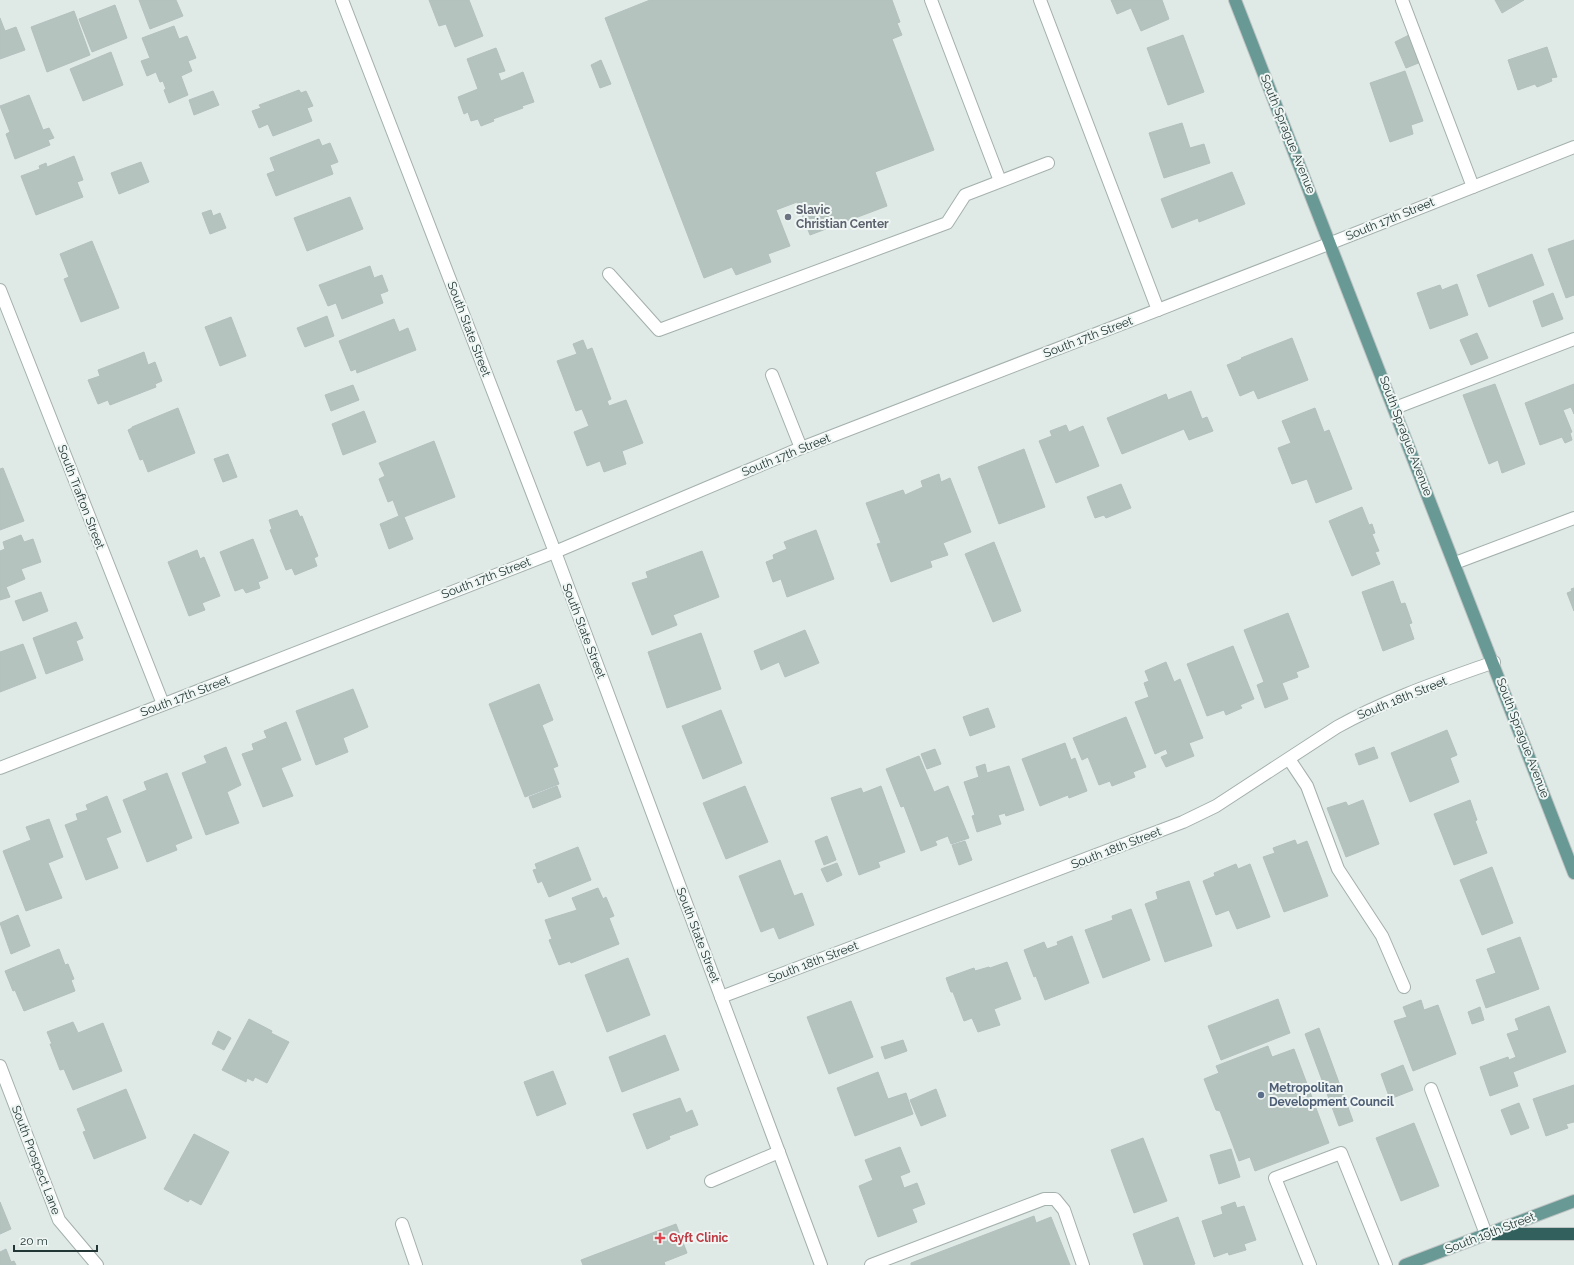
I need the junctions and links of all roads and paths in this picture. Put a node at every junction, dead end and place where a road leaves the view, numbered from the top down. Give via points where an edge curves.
1 (342, 0) edge
2 (931, 0) edge
3 (1040, 0) edge
4 (1235, 0) edge
5 (1402, 0) edge
6 (1574, 147) edge
7 (1048, 163) dead end
8 (1000, 181) junction
9 (1473, 187) junction
10 (1331, 243) junction
11 (609, 274) dead end
12 (0, 290) edge
13 (1158, 310) junction
14 (1574, 339) edge
15 (772, 375) dead end
16 (1395, 408) junction
17 (801, 448) junction
18 (1574, 518) edge
19 (554, 552) junction
20 (1455, 563) junction
21 (1494, 662) junction
22 (163, 704) junction
23 (1289, 759) junction
24 (0, 768) edge
25 (1574, 873) edge
26 (1404, 987) dead end
27 (721, 997) junction
28 (0, 1066) edge
29 (1431, 1089) dead end
30 (779, 1152) junction
31 (711, 1181) dead end
32 (1574, 1201) edge
33 (402, 1224) dead end
34 (1486, 1234) junction
35 (1574, 1234) edge
36 (97, 1265) edge
37 (416, 1265) edge
38 (821, 1265) edge
39 (873, 1265) edge
40 (1083, 1265) edge
41 (1310, 1265) edge
42 (1386, 1265) edge
43 (1405, 1265) edge

1 - 19 street, South State Street
2 - 8 street
3 - 13 street
4 - 10 main road, South Sprague Avenue
5 - 9 street
6 - 9 street, South 17th Street
7 - 8 street
8 - 11 street via 965,195 947,223 659,330
9 - 10 street, South 17th Street
10 - 13 street, South 17th Street
10 - 16 main road, South Sprague Avenue
12 - 22 street, South Trafton Street
13 - 17 street, South 17th Street
14 - 16 street
15 - 17 street
16 - 20 main road, South Sprague Avenue
17 - 19 street, South 17th Street
18 - 20 street
19 - 22 street, South 17th Street
19 - 27 street, South State Street
20 - 21 main road, South Sprague Avenue
21 - 23 street, South 18th Street via 1358,715
21 - 25 main road, South Sprague Avenue
22 - 24 street, South 17th Street
23 - 26 street via 1307,786 1338,869 1382,936
23 - 27 street, South 18th Street via 1216,806 1183,822
27 - 30 street, South State Street
28 - 36 street, South Prospect Lane via 59,1220
29 - 34 street
30 - 31 street
30 - 38 street, South State Street
32 - 34 main road, South 19th Street
33 - 37 street
34 - 35 highway
34 - 43 main road, South 19th Street
39 - 40 street via 1044,1198 1055,1199 1064,1210
41 - 42 street via 1275,1178 1341,1153

